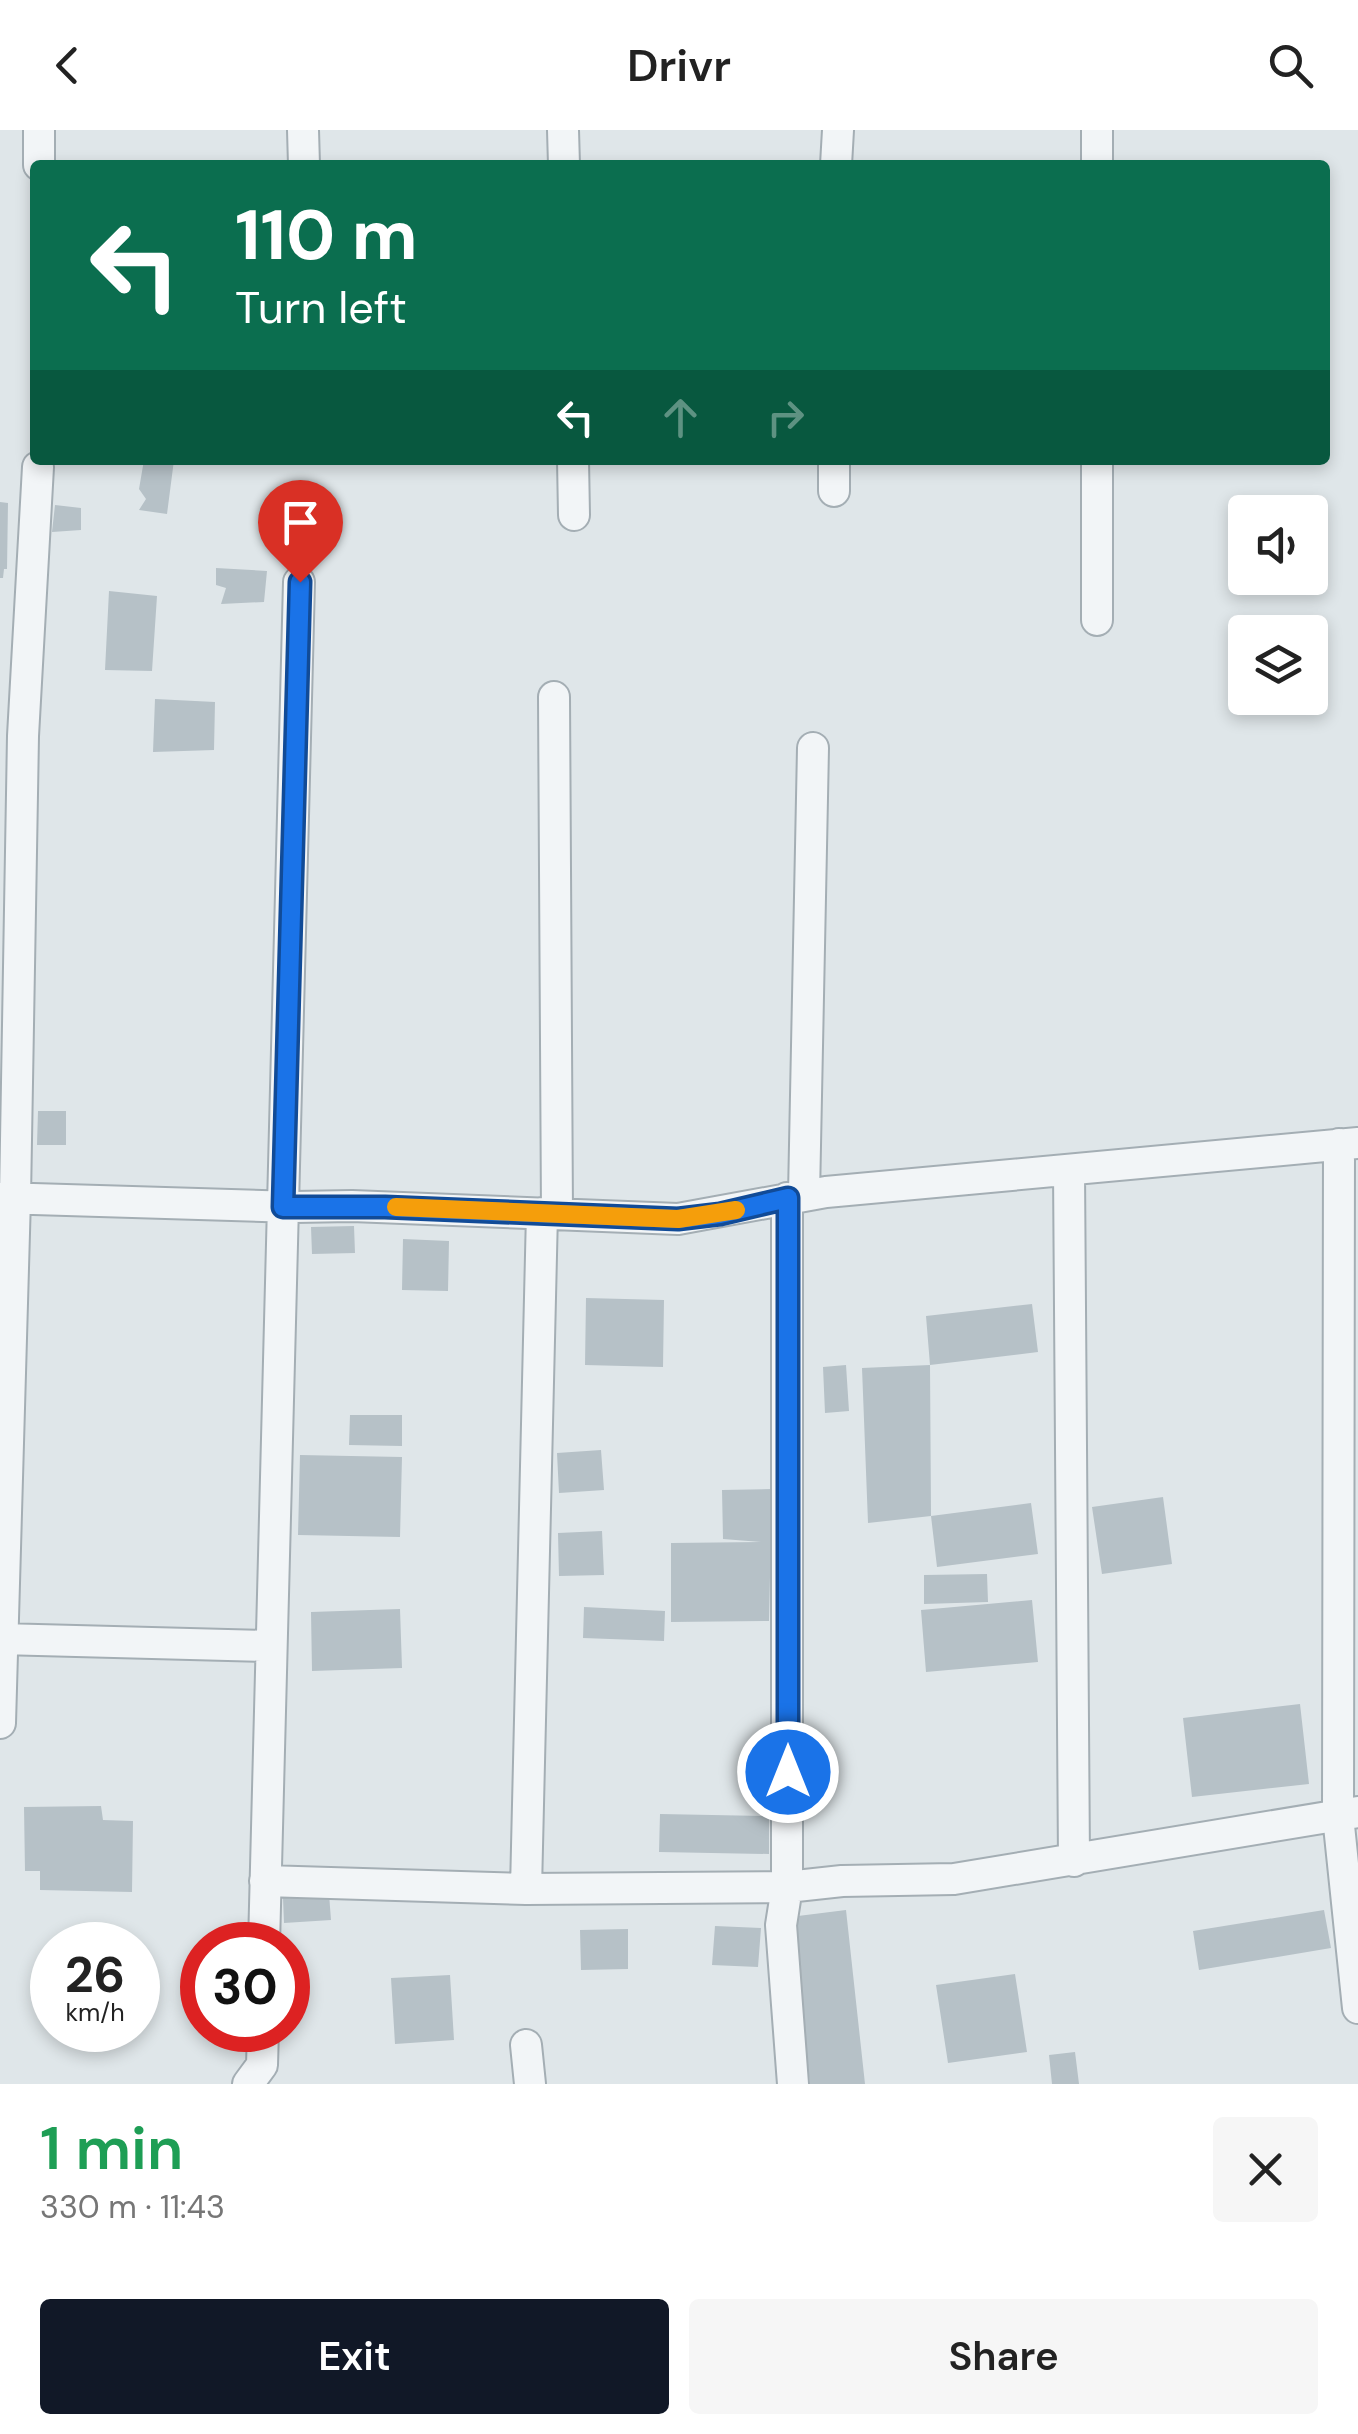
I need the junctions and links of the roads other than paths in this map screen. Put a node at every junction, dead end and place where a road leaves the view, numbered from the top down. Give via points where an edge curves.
1 (39, 130) edge
2 (303, 130) edge
3 (564, 130) edge
4 (838, 130) edge
5 (1097, 130) edge
6 (40, 160) edge
7 (304, 160) edge
8 (564, 160) edge
9 (836, 160) edge
10 (1097, 160) edge
11 (572, 465) edge
12 (834, 465) edge
13 (1097, 465) edge
14 (38, 467) dead end
15 (834, 491) dead end
16 (574, 515) dead end
17 (300, 582) dead end
18 (1097, 620) dead end
19 (554, 697) dead end
20 (12, 736) edge
21 (812, 748) dead end
22 (1348, 1144) edge
23 (1068, 1170) junction
24 (796, 1196) junction
25 (8, 1198) edge
26 (283, 1207) junction
27 (550, 1213) junction
28 (2, 1639) edge
29 (269, 1646) junction
30 (0, 1723) edge
31 (1348, 1814) edge
32 (1074, 1860) junction
33 (265, 1881) junction
34 (788, 1888) junction
35 (526, 1889) junction
36 (264, 1922) edge
37 (1358, 2008) edge
38 (526, 2045) dead end
39 (262, 2052) edge
40 (248, 2084) edge
41 (530, 2084) edge
42 (794, 2084) edge

1 - 6 street
2 - 7 street
3 - 8 street
4 - 9 street
5 - 10 street
11 - 16 street
12 - 15 street
13 - 18 street
14 - 20 street
17 - 26 street
19 - 27 street
20 - 25 street
21 - 24 street
22 - 23 street
22 - 31 street
23 - 24 street
23 - 32 street
24 - 27 street via 678,1219
24 - 34 street
25 - 26 street
25 - 28 street
26 - 27 street
26 - 29 street
27 - 35 street
28 - 29 street
28 - 30 street
29 - 33 street
31 - 32 street
31 - 37 street
32 - 34 street via 954,1880
33 - 35 street
33 - 36 street
34 - 35 street
34 - 42 street via 782,1925
38 - 41 street
39 - 40 street

